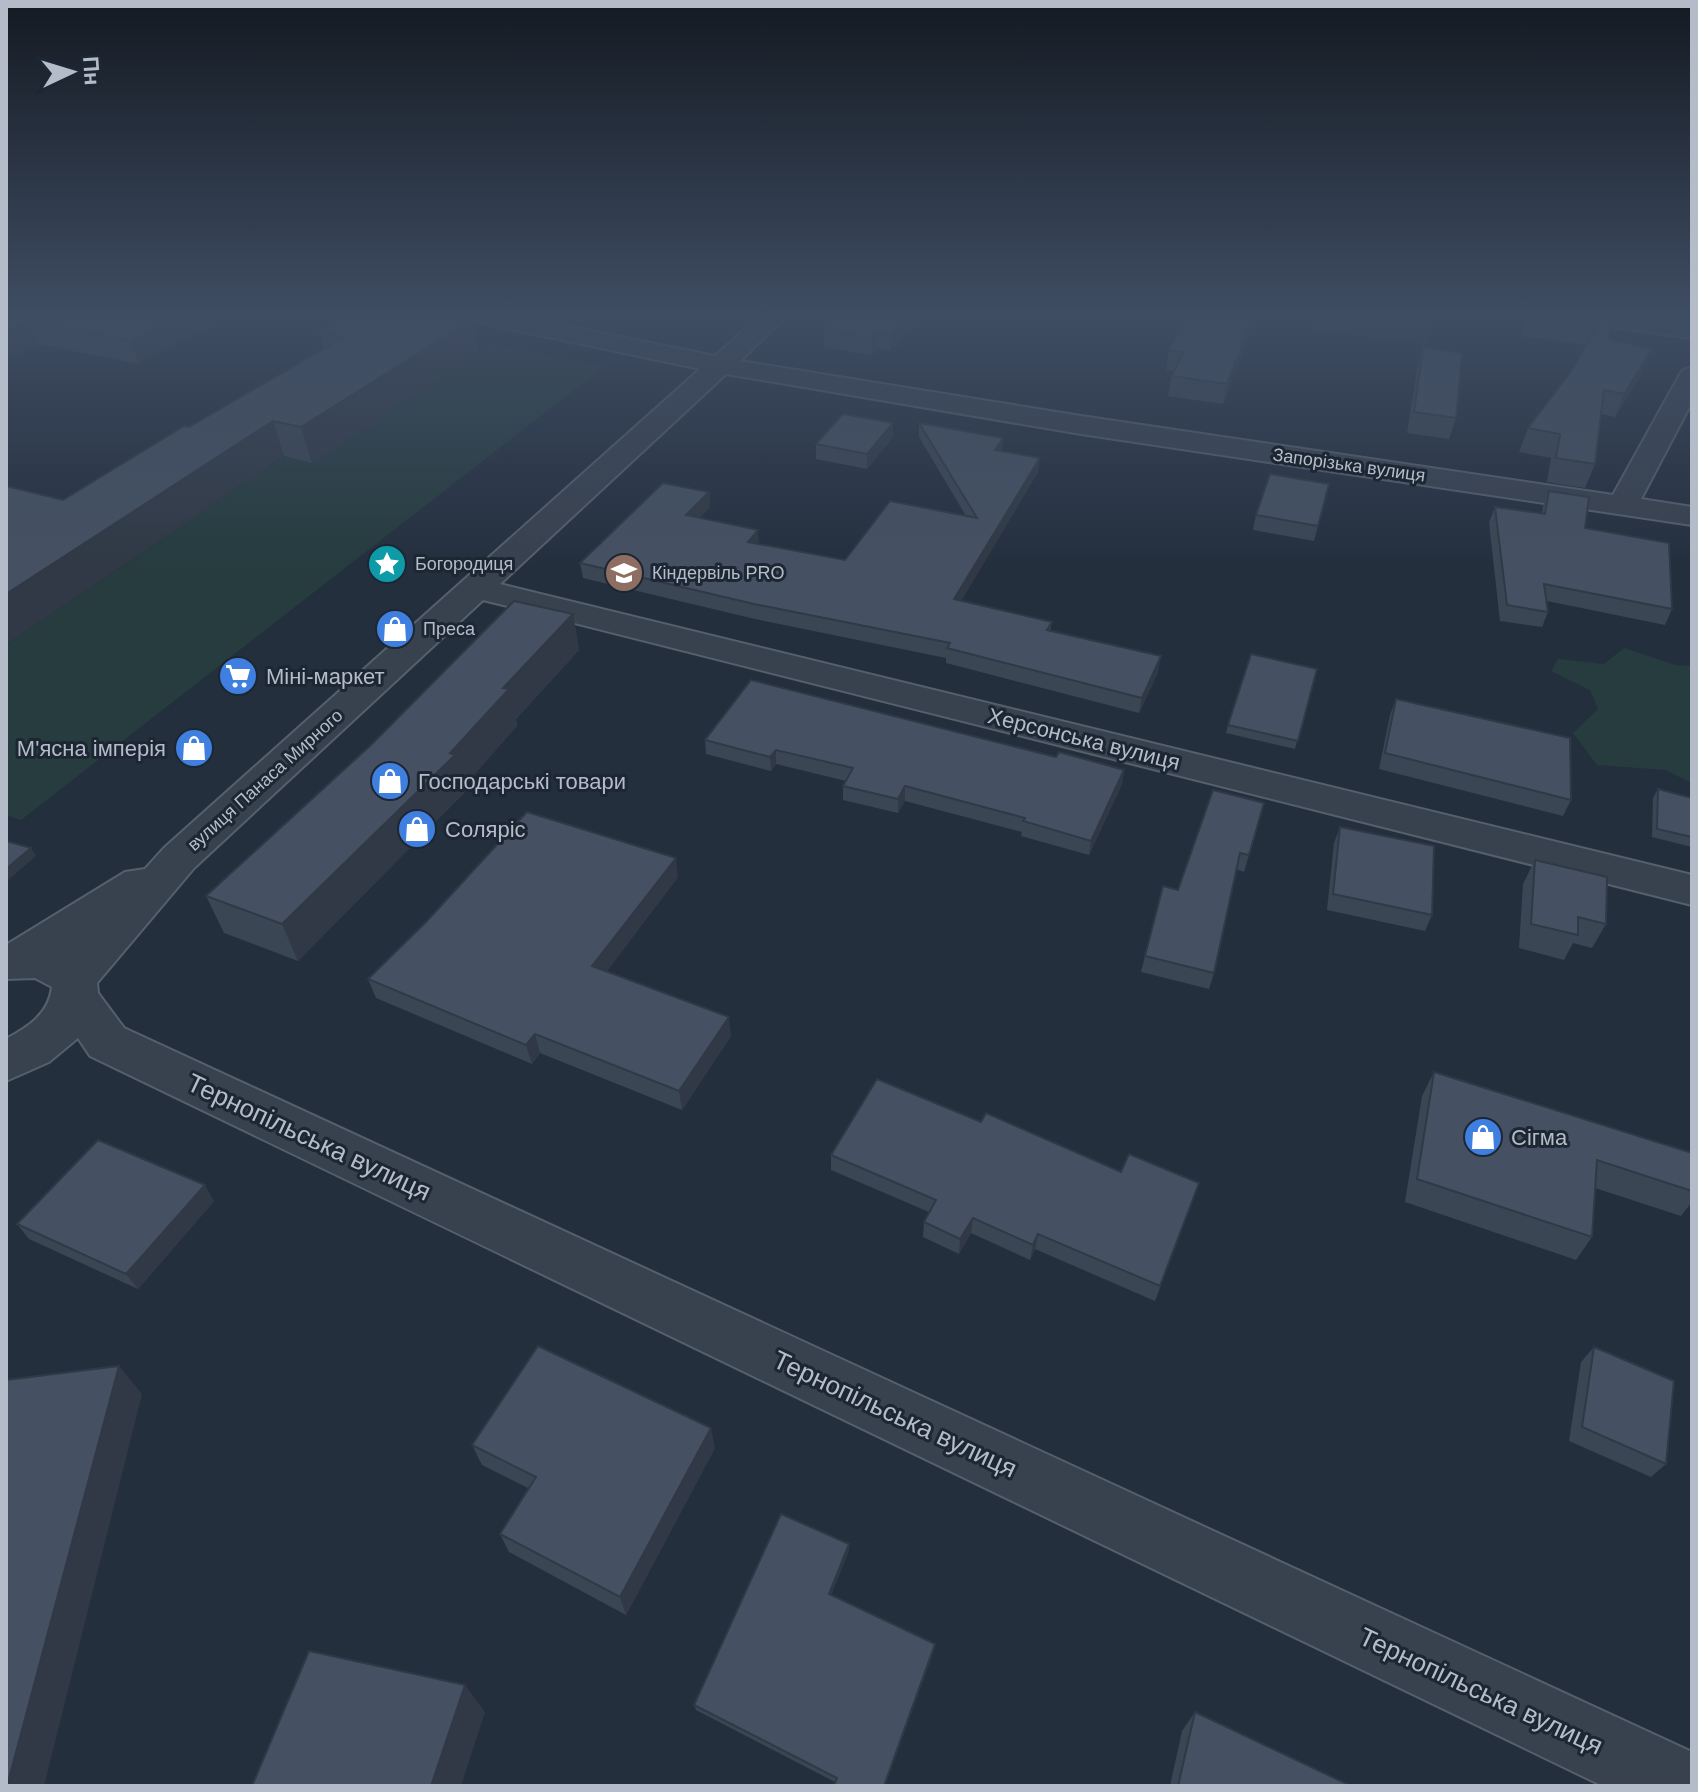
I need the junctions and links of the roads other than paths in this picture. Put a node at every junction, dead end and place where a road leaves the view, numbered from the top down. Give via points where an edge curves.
1 (685, 398) edge
2 (918, 398) edge
3 (1680, 398) edge
4 (1622, 506) junction
5 (1692, 516) edge
6 (476, 588) junction
7 (179, 858) junction
8 (1692, 890) edge
9 (13, 960) edge
10 (85, 1006) junction
11 (17, 1056) edge
12 (1683, 1786) edge

1 - 6 street, вулиця Панаса Мирного
2 - 4 street, Запорізька вулиця
3 - 4 street
4 - 5 street, Запорізька вулиця
6 - 7 street, вулиця Панаса Мирного
6 - 8 street, Херсонська вулиця
7 - 9 street, вулиця Панаса Мирного
7 - 10 street, вулиця Панаса Мирного
9 - 10 street, Тернопільська вулиця via 44,960 62,967
10 - 11 street
10 - 12 street, Тернопільська вулиця

